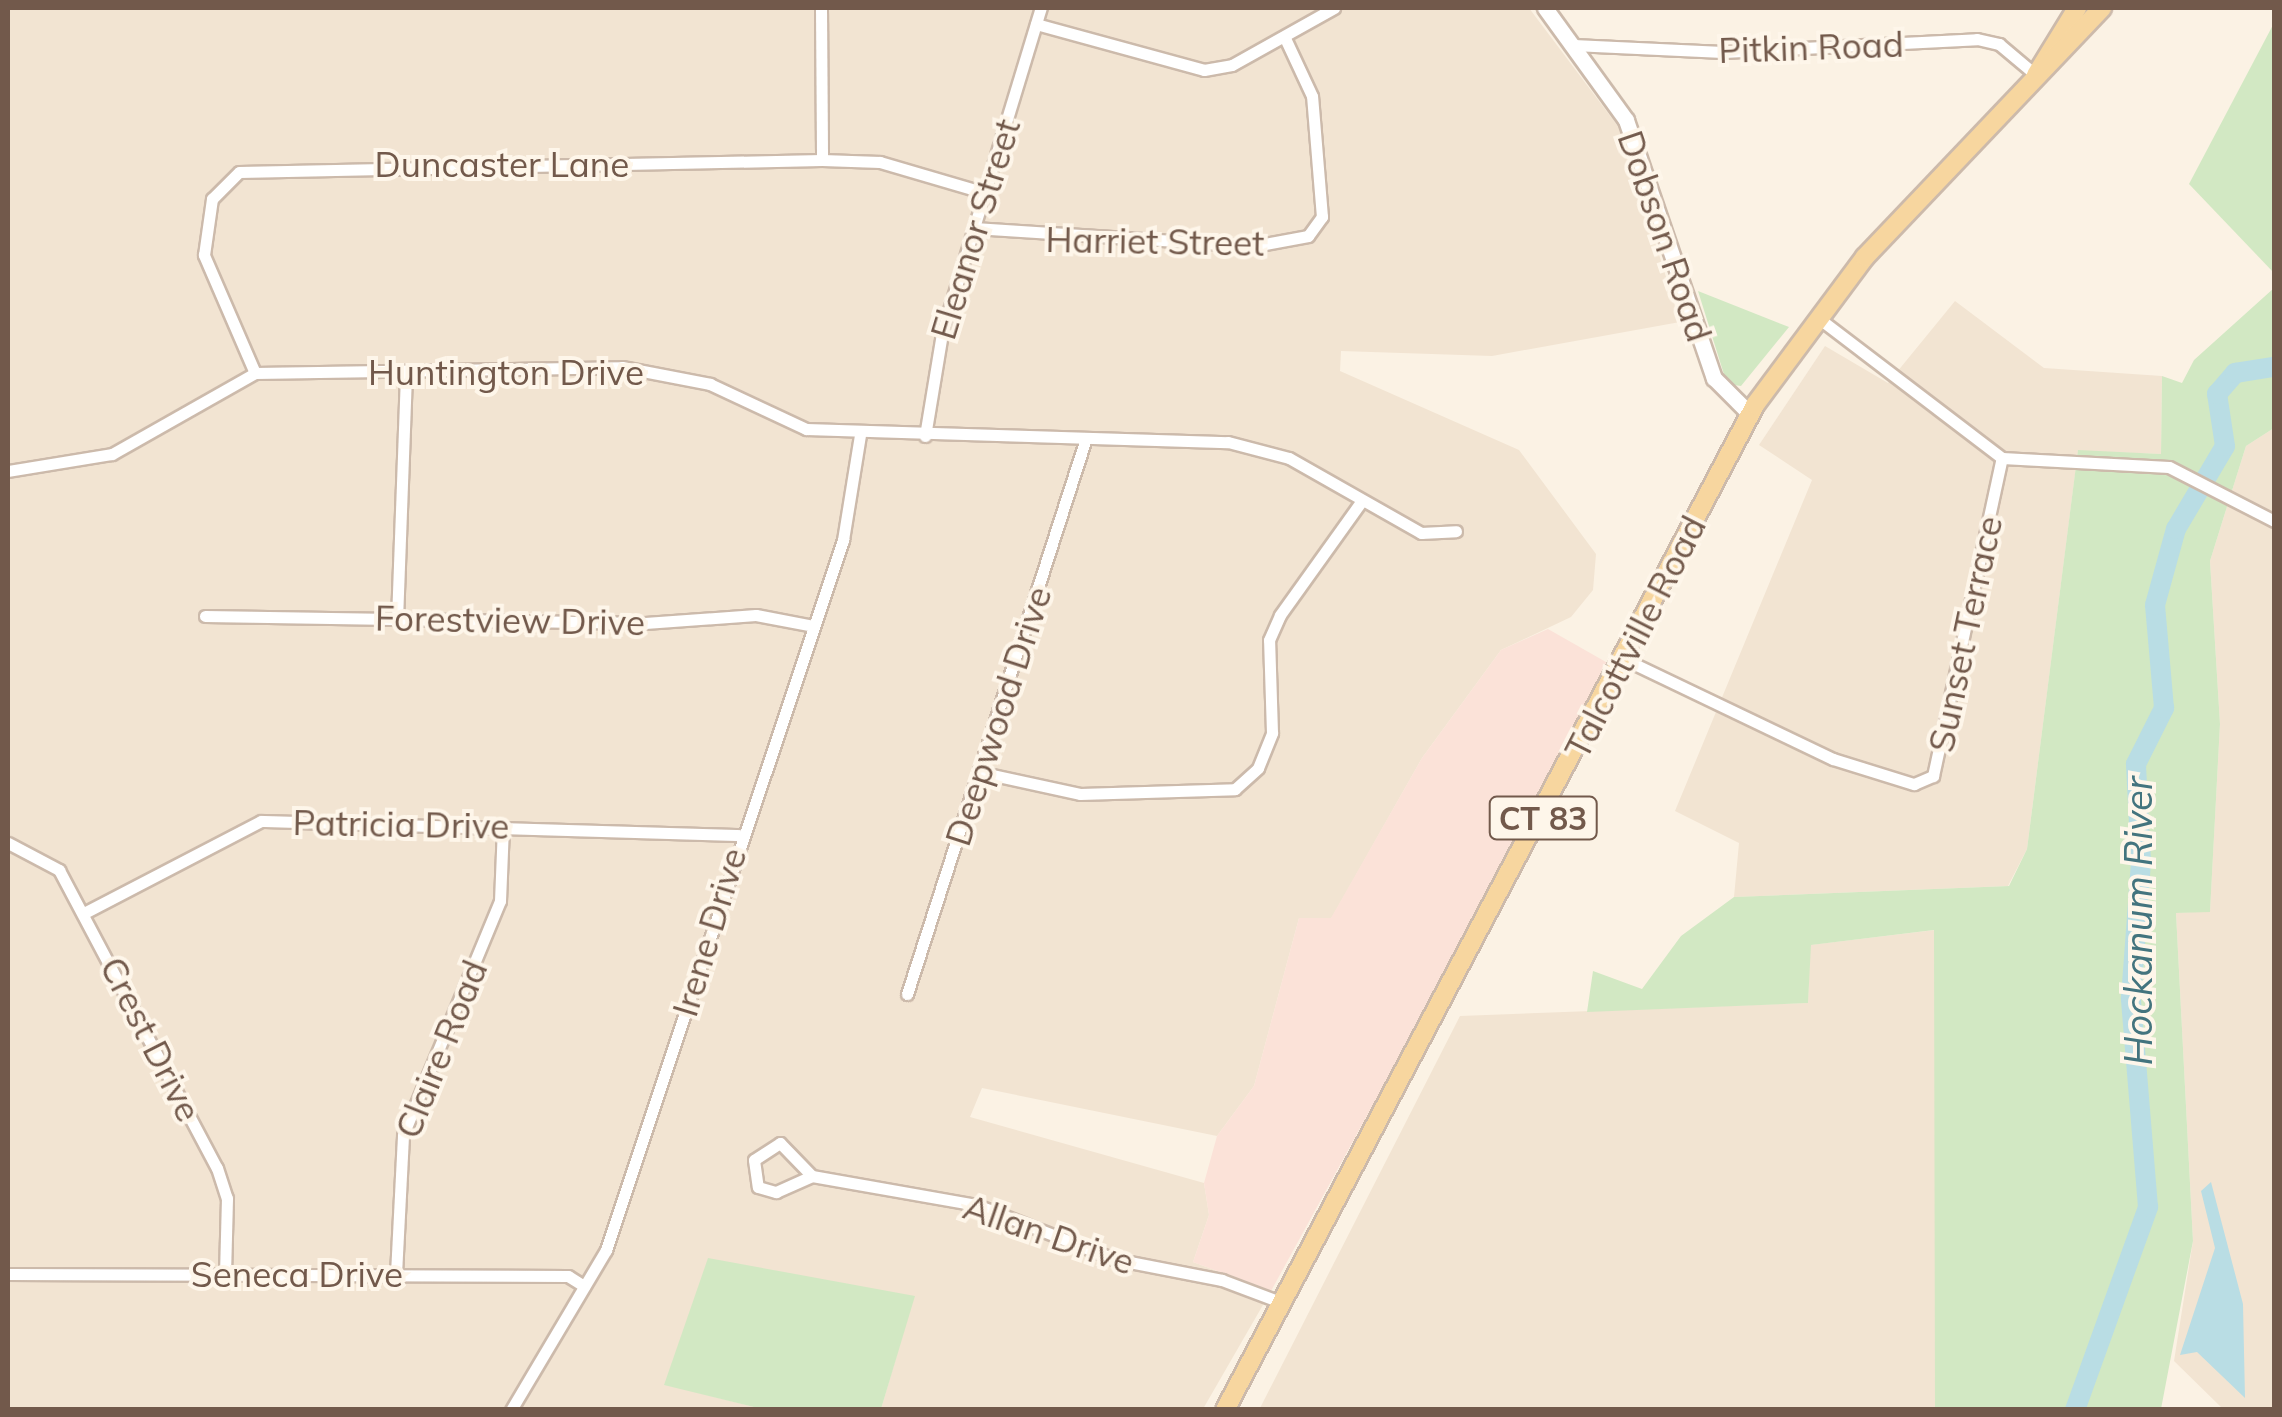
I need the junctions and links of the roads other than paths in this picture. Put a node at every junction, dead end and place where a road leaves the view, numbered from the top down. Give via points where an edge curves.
1 (821, 8) edge
2 (1041, 8) edge
3 (1334, 8) edge
4 (1545, 8) edge
5 (2077, 8) edge
6 (2102, 8) edge
7 (1036, 24) junction
8 (1285, 38) junction
9 (1574, 45) junction
10 (2036, 76) junction
11 (822, 160) junction
12 (985, 192) junction
13 (974, 228) junction
14 (1817, 317) junction
15 (406, 372) junction
16 (255, 373) junction
17 (1750, 414) junction
18 (860, 436) junction
19 (926, 436) junction
20 (1086, 438) junction
21 (2002, 458) junction
22 (8, 471) edge
23 (1361, 502) junction
24 (2274, 520) edge
25 (1456, 531) dead end
26 (205, 616) dead end
27 (396, 620) junction
28 (813, 626) junction
29 (1626, 660) junction
30 (978, 772) junction
31 (503, 827) junction
32 (739, 835) junction
33 (8, 842) edge
34 (86, 912) junction
35 (907, 994) dead end
36 (812, 1176) junction
37 (8, 1274) edge
38 (225, 1274) junction
39 (396, 1274) junction
40 (584, 1286) junction
41 (1283, 1303) junction
42 (511, 1410) edge
43 (1225, 1410) edge

1 - 11 street
2 - 7 street, Eleanor Street
3 - 8 street
4 - 9 street, Dobson Road
5 - 10 main road, Talcottville Road / CT 83
6 - 10 main road, Talcottville Road / CT 83
7 - 8 street via 1204,70
7 - 12 street, Eleanor Street
8 - 13 street, Harriet Street via 1312,96 1322,217 1308,236 1254,246
9 - 10 street, Pitkin Road via 1723,52 1977,39 1999,44
9 - 17 street, Dobson Road via 1626,120 1714,378
10 - 14 main road, Talcottville Road / CT 83
11 - 12 street, Duncaster Lane via 880,162
11 - 16 street, Duncaster Lane via 239,172 212,199 204,255
12 - 13 street, Eleanor Street
13 - 19 street, Eleanor Street via 942,333
14 - 17 main road, Talcottville Road / CT 83
14 - 21 street
15 - 16 street, Huntington Drive
15 - 18 street, Huntington Drive via 662,371 806,429
15 - 27 street
16 - 22 street, Huntington Drive via 112,454
17 - 29 main road, Talcottville Road / CT 83
18 - 19 street, Huntington Drive
18 - 28 street, Irene Drive via 843,540
19 - 20 street, Huntington Drive
20 - 23 street, Huntington Drive via 1228,442 1289,458
20 - 30 street, Deepwood Drive
21 - 24 street via 2169,467 2232,493
21 - 29 street, Sunset Terrace via 1933,776 1914,784 1833,759
23 - 25 street, Huntington Drive via 1420,533
23 - 30 street via 1269,640 1272,733 1258,768 1235,789 1080,794
26 - 27 street, Forestview Drive
27 - 28 street, Forestview Drive via 646,624 756,614
28 - 32 street, Irene Drive
29 - 41 main road, Talcottville Road / CT 83
30 - 35 street, Deepwood Drive
31 - 32 street, Patricia Drive
31 - 34 street, Patricia Drive via 261,821
31 - 39 street, Claire Road via 500,902 400,1146
32 - 40 street, Irene Drive via 610,1238
33 - 34 street, Crest Drive via 53,862
34 - 38 street, Crest Drive via 218,1168 227,1198
36 - 36 street, Allan Drive via 776,1192 758,1188 754,1160 780,1143
36 - 41 street, Allan Drive via 977,1205 1114,1259 1222,1280
37 - 38 street, Seneca Drive
38 - 39 street, Seneca Drive
39 - 40 street, Seneca Drive via 568,1276
40 - 42 street, Irene Drive
41 - 43 main road, Talcottville Road / CT 83

